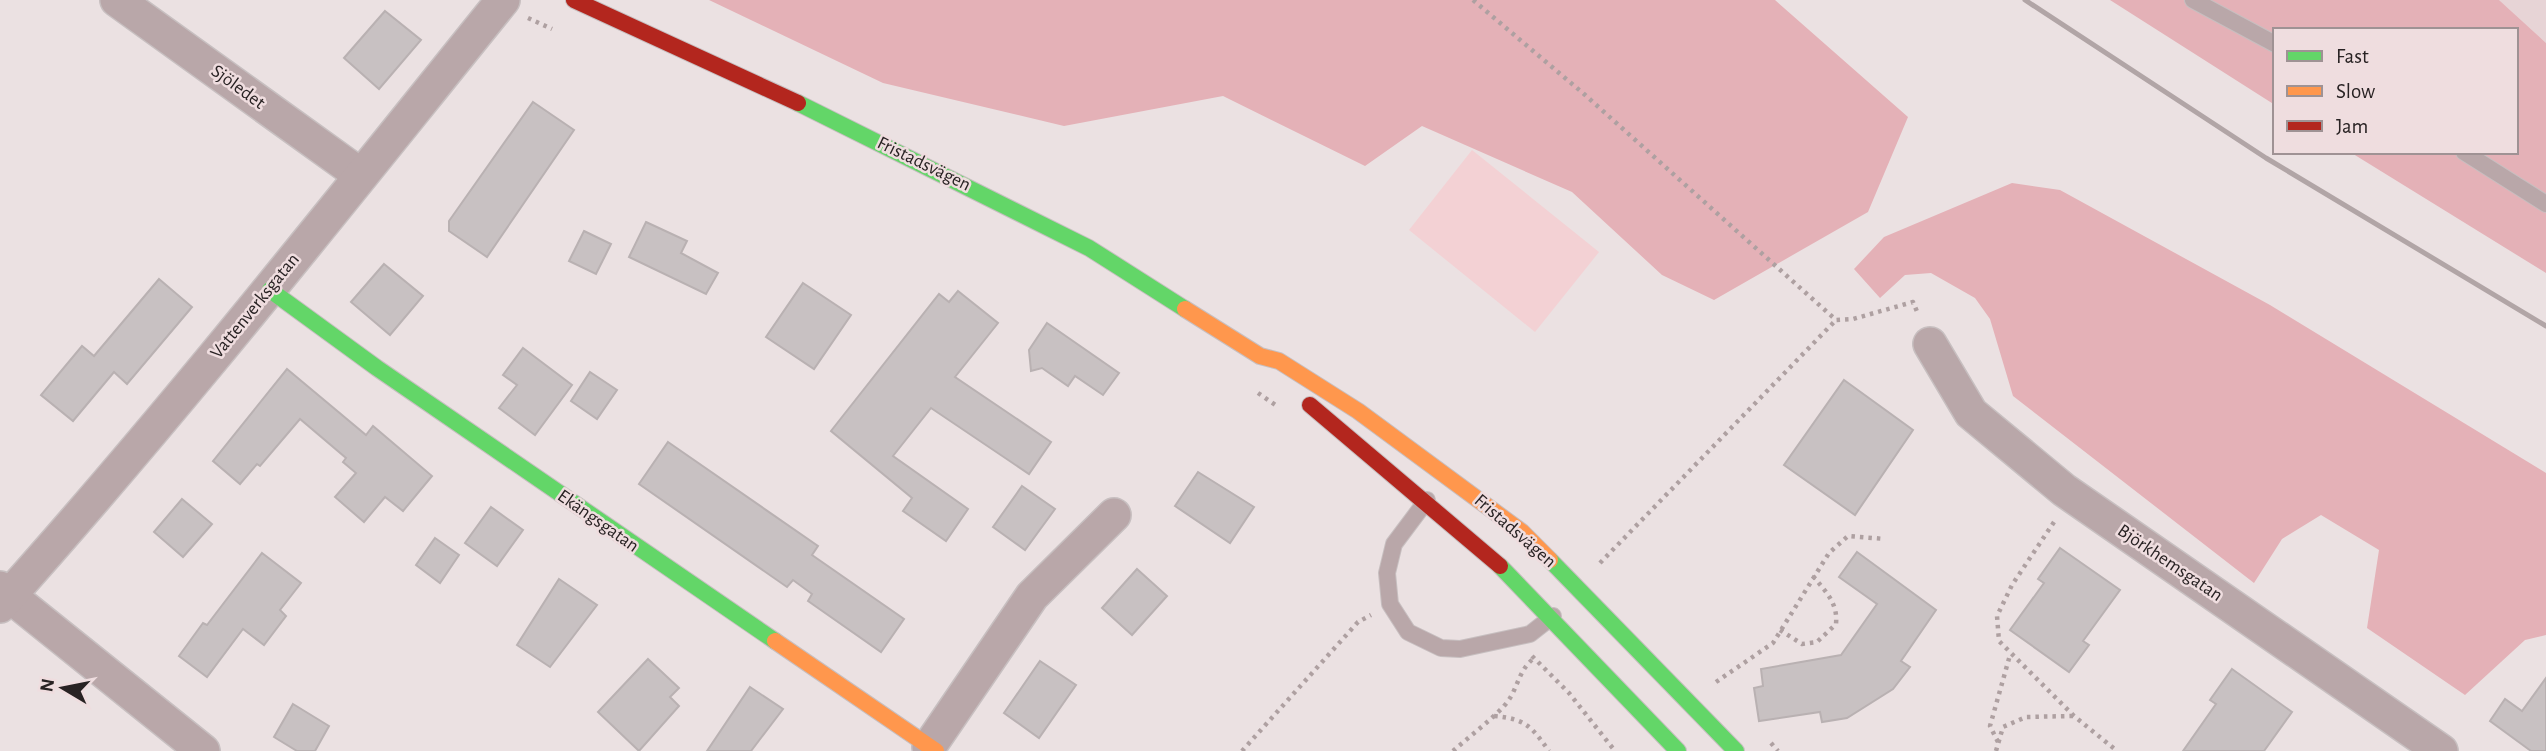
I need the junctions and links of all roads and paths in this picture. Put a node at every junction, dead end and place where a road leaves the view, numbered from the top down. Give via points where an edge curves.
1 (117, 0) edge
2 (574, 0) edge
3 (1473, 0) edge
4 (2193, 0) edge
5 (501, 2) edge
6 (555, 31) dead end
7 (2273, 43) edge
8 (2467, 154) edge
9 (359, 174) junction
10 (2546, 204) edge
11 (270, 290) junction
12 (1836, 320) junction
13 (1930, 344) joint
14 (1260, 356) junction
15 (1248, 387) dead end
16 (1280, 409) dead end
17 (2071, 495) junction
18 (1427, 500) junction
19 (1114, 515) dead end
20 (1885, 539) dead end
21 (1608, 575) dead end
22 (1813, 576) junction
23 (3, 597) edge
24 (1566, 603) junction
25 (1390, 604) junction
26 (1780, 630) junction
27 (1520, 637) junction
28 (2010, 654) junction
29 (1534, 659) junction
30 (1713, 684) dead end
31 (1493, 716) junction
32 (2074, 716) junction
33 (1998, 742) junction
34 (933, 749) edge
35 (203, 751) edge
36 (1242, 751) edge
37 (1454, 751) edge
38 (1549, 751) edge
39 (1615, 751) edge
40 (1678, 751) edge
41 (1735, 751) edge
42 (1996, 751) edge
43 (2117, 751) edge
44 (2441, 751) edge

1 - 9 street, Sjöledet
2 - 14 street, Fristadsvägen via 779,93 1055,231
3 - 12 path
4 - 7 lane
5 - 6 path
5 - 9 street, Vattenverksgatan
8 - 10 lane
9 - 11 street, Vattenverksgatan
11 - 23 street, Vattenverksgatan
11 - 34 street, Ekängsgatan
12 - 13 path via 1913,302
12 - 21 path via 1598,565
13 - 17 street, Björkhemsgatan via 1971,413
14 - 18 street, Fristadsvägen via 1273,376
14 - 24 street, Fristadsvägen via 1279,360 1413,450 1522,532
15 - 16 path
17 - 28 path via 2012,584 1997,616 1999,641
17 - 44 street, Björkhemsgatan
18 - 24 street, Fristadsvägen via 1481,547
18 - 25 lane via 1395,544 1387,573
19 - 34 street, Ekängsgatan via 1032,596
20 - 22 path via 1848,536
22 - 26 path
22 - 26 path via 1832,599 1836,624 1816,642 1802,644
23 - 35 street
24 - 27 lane via 1530,634
24 - 40 street, Fristadsvägen
24 - 41 street, Fristadsvägen
25 - 27 lane via 1408,632 1441,648 1460,649
25 - 36 path via 1358,622
26 - 30 path via 1773,642
27 - 29 path
28 - 32 path
28 - 33 path via 1990,726
29 - 31 path via 1523,667 1514,692
29 - 39 path via 1569,693
31 - 37 path
31 - 38 path via 1525,723
32 - 33 path via 2026,717 2003,727
32 - 43 path
33 - 42 path

